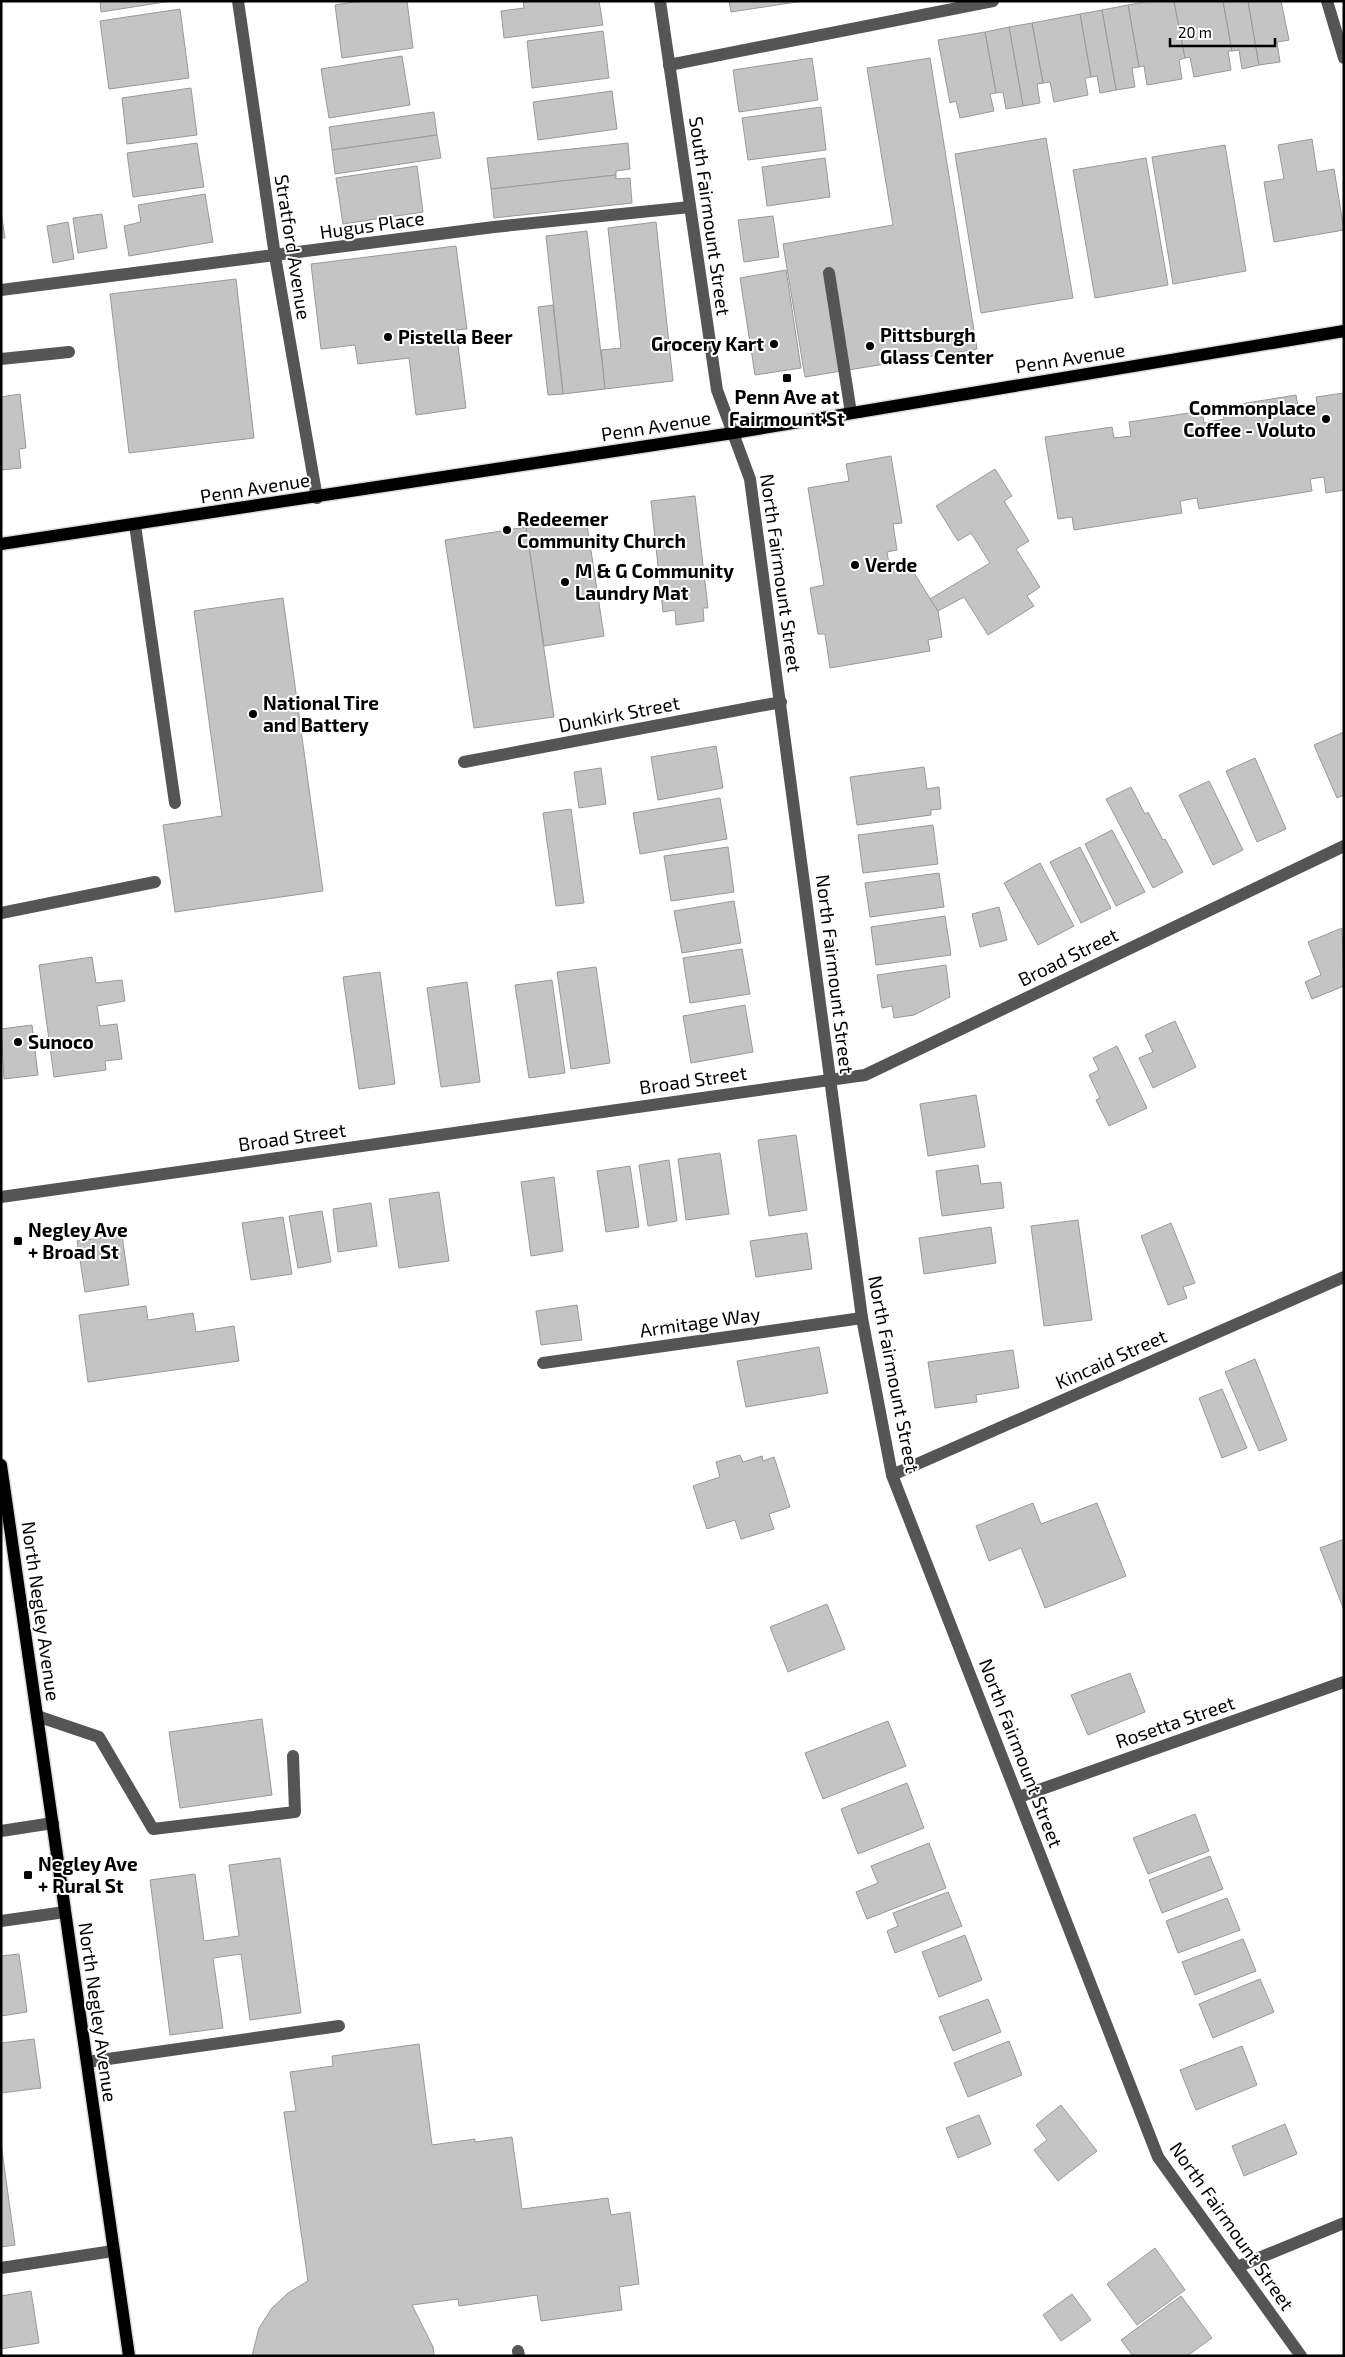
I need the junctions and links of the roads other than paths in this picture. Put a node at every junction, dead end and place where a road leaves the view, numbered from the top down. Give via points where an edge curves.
1 (238, 1) edge
2 (660, 1) edge
3 (993, 1) edge
4 (1327, 1) edge
5 (1341, 40) edge
6 (1344, 58) edge
7 (669, 65) junction
8 (690, 207) junction
9 (275, 256) junction
10 (829, 273) dead end
11 (1, 290) edge
12 (1344, 331) edge
13 (69, 352) dead end
14 (1, 359) edge
15 (851, 413) junction
16 (733, 433) junction
17 (317, 498) junction
18 (135, 525) junction
19 (1, 544) edge
20 (781, 702) junction
21 (464, 762) dead end
22 (175, 803) dead end
23 (1344, 846) edge
24 (155, 882) dead end
25 (1, 913) edge
26 (830, 1080) junction
27 (1, 1197) edge
28 (1344, 1277) edge
29 (862, 1318) junction
30 (543, 1362) dead end
31 (1, 1465) edge
32 (892, 1475) junction
33 (1344, 1682) edge
34 (37, 1716) junction
35 (293, 1756) dead end
36 (1019, 1797) junction
37 (53, 1823) junction
38 (1, 1831) edge
39 (65, 1912) junction
40 (1, 1921) edge
41 (339, 2026) dead end
42 (87, 2062) junction
43 (1344, 2223) edge
44 (113, 2250) junction
45 (1237, 2267) junction
46 (1, 2268) edge
47 (128, 2356) edge
48 (1301, 2356) edge

1 - 9 street, Stratford Avenue
2 - 7 street, South Fairmount Street
3 - 7 street
4 - 5 street
5 - 6 street
7 - 8 street, South Fairmount Street
8 - 9 street, Hugus Place via 494,227
8 - 16 street, South Fairmount Street via 717,390
9 - 11 street, Hugus Place
9 - 17 street, Stratford Avenue
10 - 15 street
12 - 15 main road, Penn Avenue
13 - 14 street
15 - 16 main road, Penn Avenue
16 - 17 main road, Penn Avenue
16 - 20 street, North Fairmount Street via 750,479
17 - 18 main road, Penn Avenue
18 - 19 main road, Penn Avenue
18 - 22 street
20 - 21 street, Dunkirk Street
20 - 26 street, North Fairmount Street
23 - 26 street, Broad Street via 865,1075
24 - 25 street
26 - 27 street, Broad Street
26 - 29 street, North Fairmount Street
28 - 32 street, Kincaid Street
29 - 30 street, Armitage Way
29 - 32 street, North Fairmount Street
31 - 34 main road, North Negley Avenue
32 - 36 street, North Fairmount Street
33 - 36 street, Rosetta Street
34 - 35 street via 99,1737 153,1829 295,1812
34 - 37 main road, North Negley Avenue
36 - 45 street, North Fairmount Street via 1158,2156
37 - 38 street
37 - 39 main road, North Negley Avenue
39 - 40 street
39 - 42 main road, North Negley Avenue
41 - 42 street
42 - 44 main road, North Negley Avenue
43 - 45 street
44 - 46 street
44 - 47 main road, North Negley Avenue
45 - 48 street, North Fairmount Street

